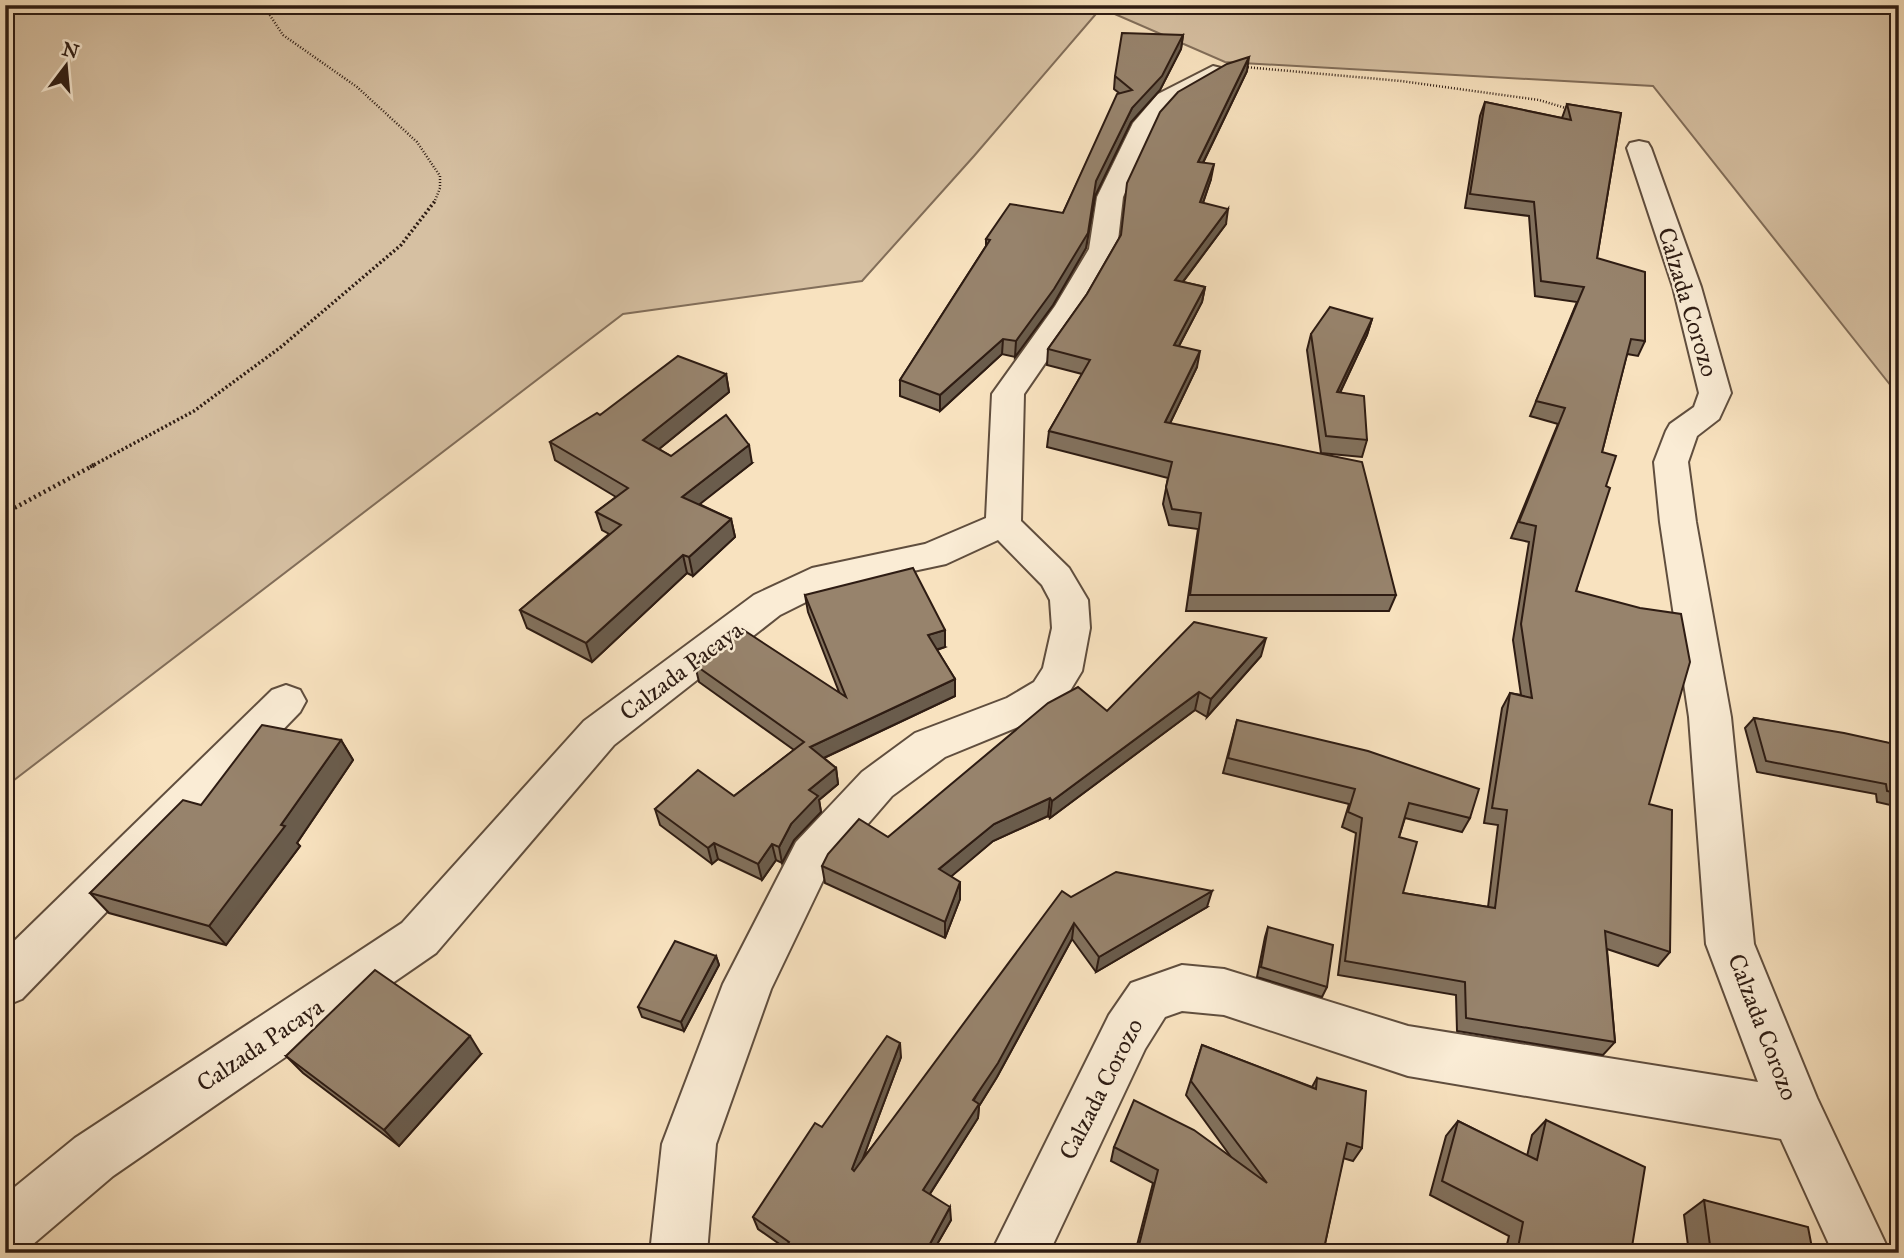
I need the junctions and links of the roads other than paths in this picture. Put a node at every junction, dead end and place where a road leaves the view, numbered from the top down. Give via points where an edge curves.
1 (1213, 73) edge
2 (1639, 148) road end
3 (1003, 524) junction
4 (286, 701) dead end
5 (5, 983) edge
6 (1797, 1115) junction
7 (5, 1231) edge
8 (678, 1253) edge
9 (1019, 1253) edge
10 (1862, 1253) edge

1 - 3 street via 1166,99 1144,123 1110,197 1103,249 1069,308 1008,394
2 - 6 street, Calzada Corozo via 1687,288 1715,393 1708,412 1682,430 1671,462 1710,717 1730,943
3 - 7 street, Calzada Pacaya via 933,555 825,577 768,605 599,733 419,938 93,1157
3 - 8 street via 1056,577 1069,600 1071,628 1062,671 1048,693 1030,704 930,745 877,784 812,856 748,984 689,1144
4 - 5 street
6 - 9 street, Calzada Corozo via 1408,1051 1224,992 1182,988 1148,999 1127,1032
6 - 10 street

